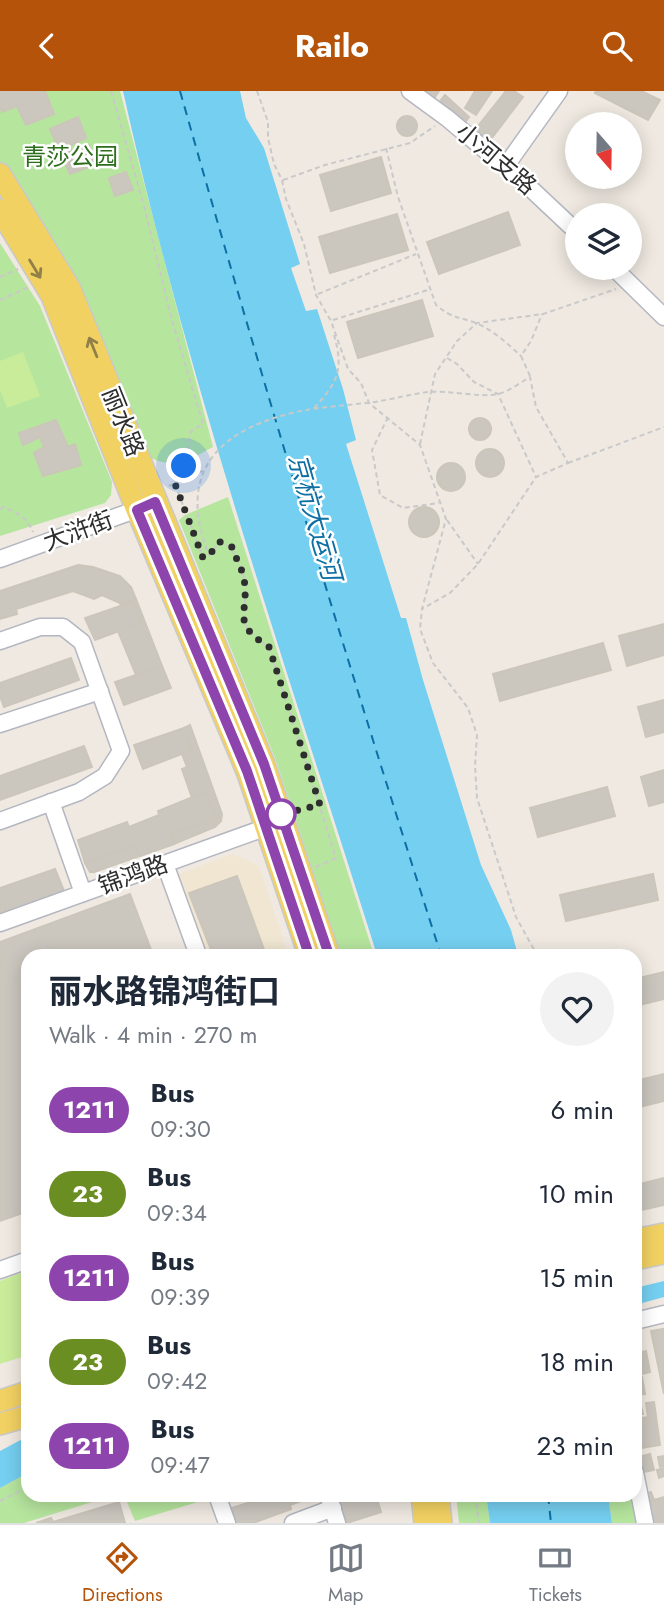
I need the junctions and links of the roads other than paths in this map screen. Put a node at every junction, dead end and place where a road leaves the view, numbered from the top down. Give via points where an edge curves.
1 (410, 91) edge
2 (559, 91) edge
3 (505, 167) junction
4 (0, 174) edge
5 (0, 210) edge
6 (565, 221) edge
7 (627, 280) edge
8 (664, 317) edge
9 (151, 500) junction
10 (0, 559) edge
11 (0, 642) edge
12 (100, 691) junction
13 (0, 724) edge
14 (51, 802) junction
15 (0, 821) edge
16 (267, 827) junction
17 (165, 864) junction
18 (83, 893) junction
19 (0, 923) edge
20 (196, 949) edge
21 (307, 949) edge
22 (327, 949) edge
23 (664, 1234) edge
24 (642, 1239) edge
25 (664, 1253) edge
26 (642, 1258) edge
27 (21, 1262) edge
28 (0, 1270) edge
29 (664, 1314) edge
30 (642, 1319) edge
31 (21, 1394) edge
32 (0, 1401) edge
33 (21, 1418) edge
34 (0, 1425) edge
35 (220, 1502) edge
36 (423, 1502) edge
37 (439, 1502) edge
38 (641, 1502) edge
39 (333, 1504) edge
40 (227, 1523) edge
41 (293, 1523) edge
42 (425, 1523) edge
43 (441, 1523) edge
44 (645, 1523) edge

1 - 3 street, 小河支路
2 - 3 street
3 - 6 street, 小河支路
9 -> 4 main road, 丽水路 via 70,289
5 -> 9 main road, 丽水路 via 52,296
7 - 8 street
9 - 10 street, 大浒街
9 - 16 main road, 丽水路
9 - 22 main road, 丽水路 via 264,764
11 - 12 street via 40,627 63,627 82,642
12 - 13 street
12 - 14 street via 121,751 105,776
14 - 15 street
14 - 18 street
16 - 17 street, 锦鸿路
16 - 21 main road, 丽水路
17 - 18 street, 锦鸿路
17 - 20 street
18 - 19 street, 锦鸿路
23 - 24 main road
25 - 26 main road
27 - 28 street
29 - 30 street
31 - 32 main road
33 - 34 main road
35 - 40 street
36 - 42 main road
37 - 43 main road
38 - 44 street
39 - 41 street

